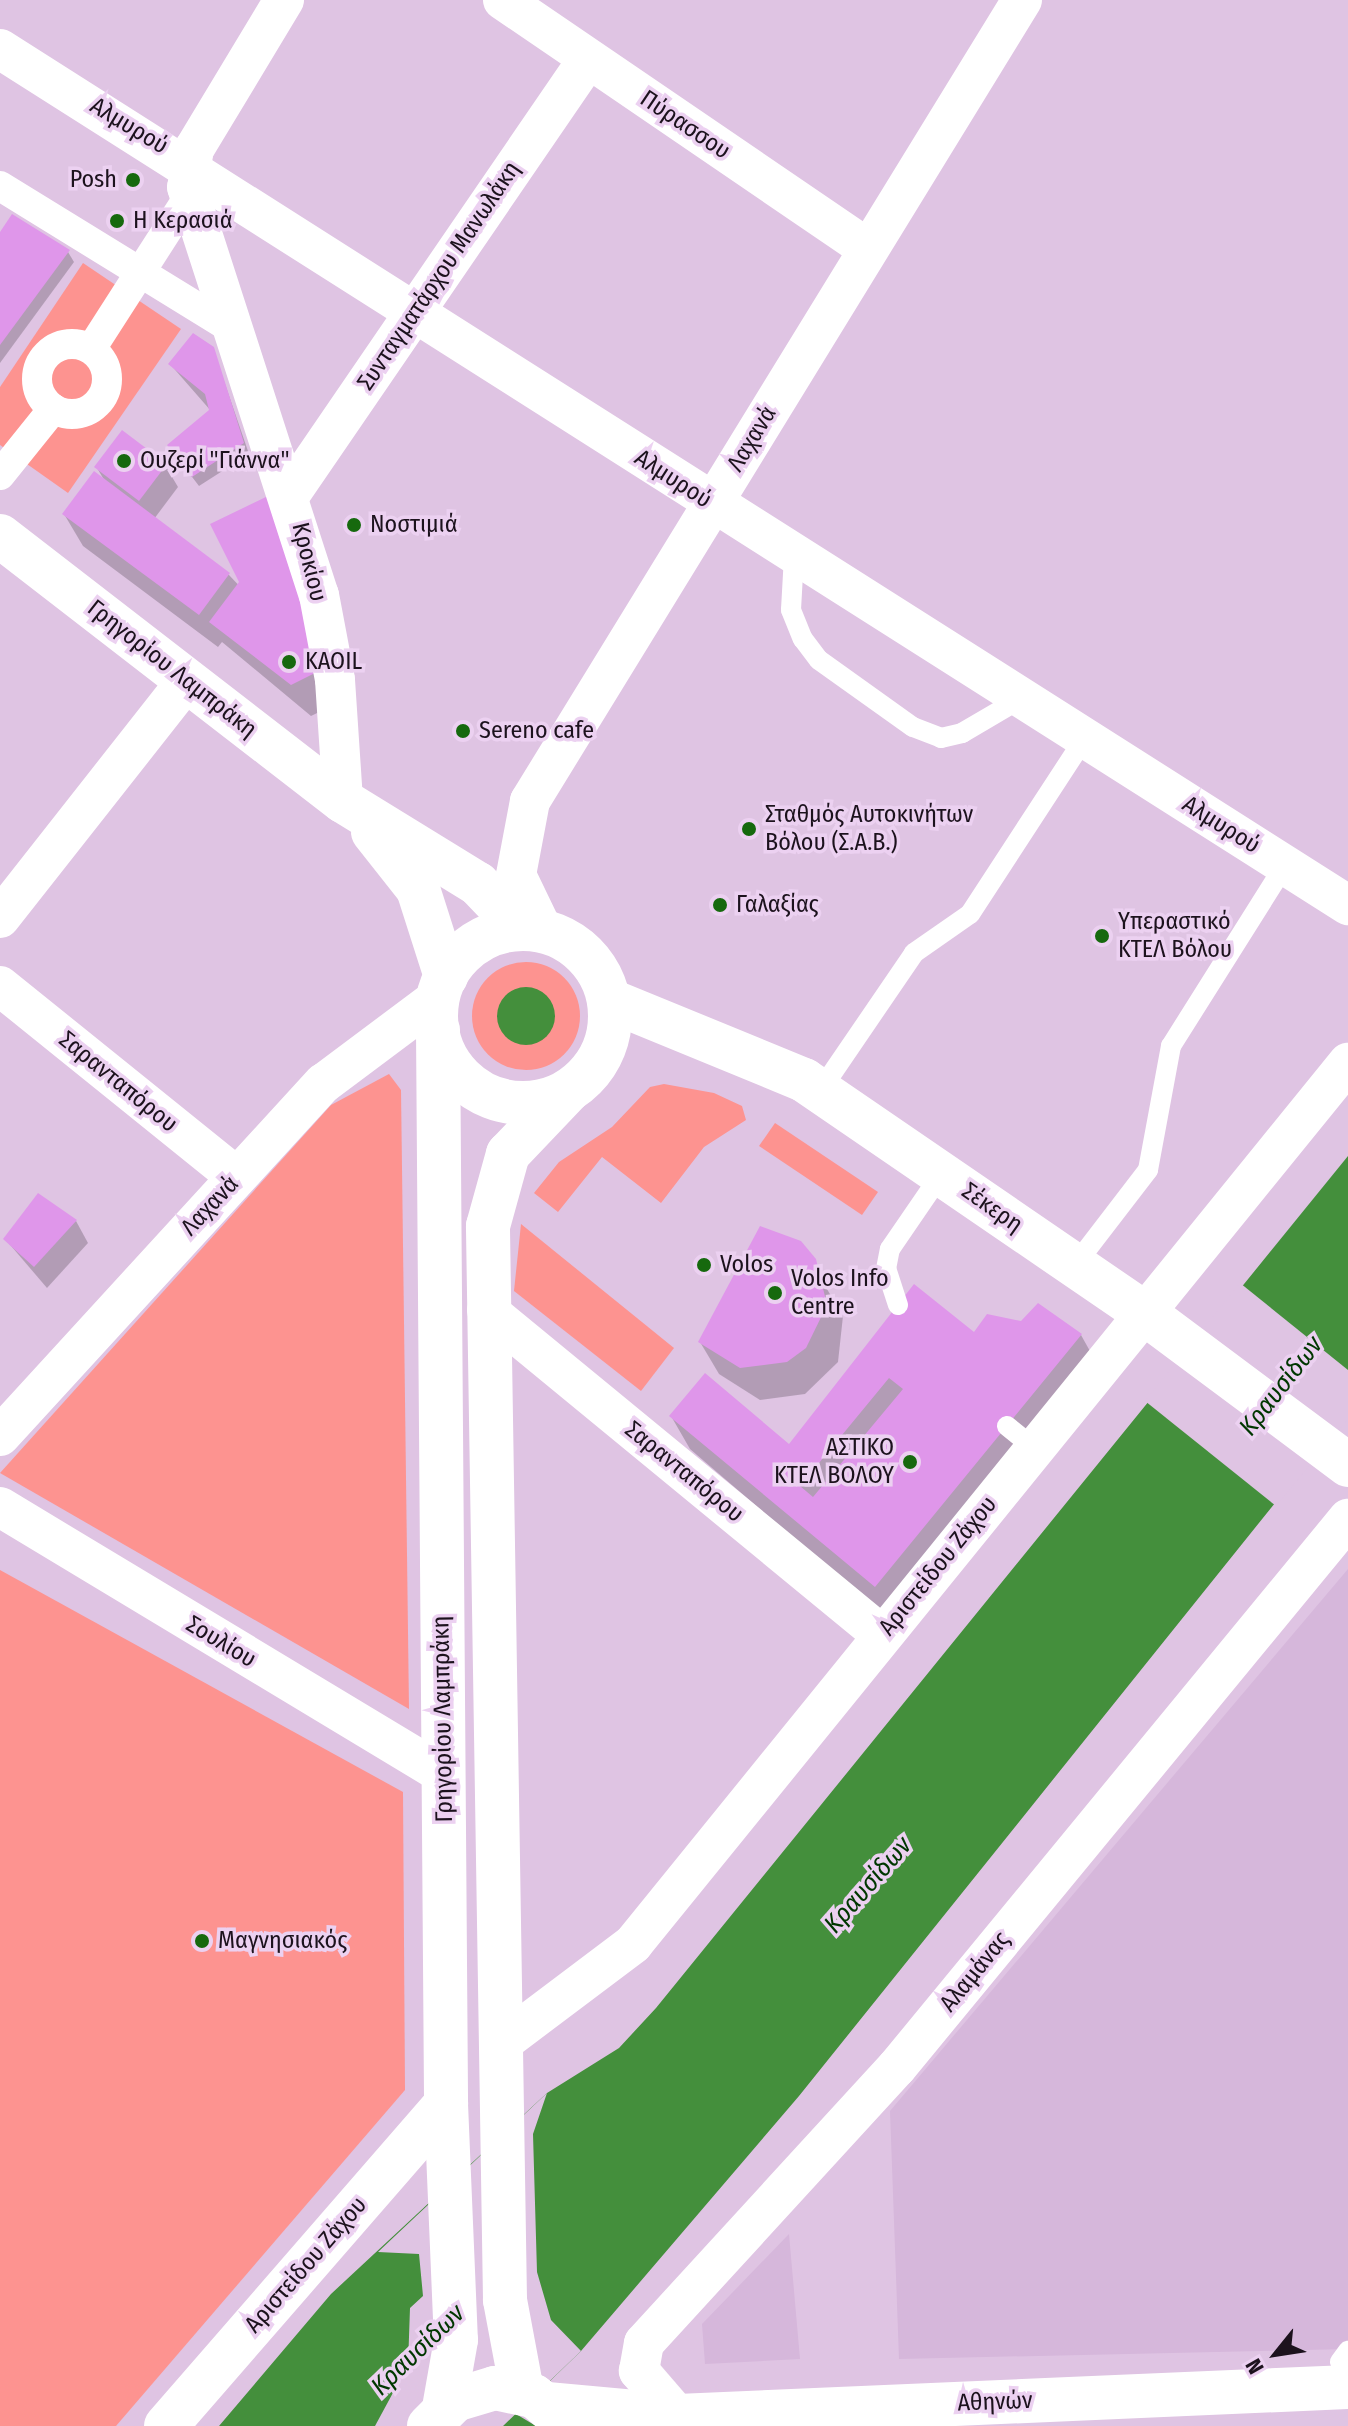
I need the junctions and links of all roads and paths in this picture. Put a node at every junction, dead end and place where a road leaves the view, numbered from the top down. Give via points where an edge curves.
1 (284, 0) edge
2 (503, 0) edge
3 (1022, 0) edge
4 (0, 49) edge
5 (588, 59) junction
6 (189, 180) junction
7 (4, 195) edge
8 (868, 249) junction
9 (139, 270) junction
10 (416, 311) junction
11 (236, 331) junction
12 (91, 349) junction
13 (53, 409) junction
14 (0, 475) edge
15 (291, 493) junction
16 (712, 505) junction
17 (0, 536) edge
18 (794, 556) junction
19 (187, 680) junction
20 (1020, 699) junction
21 (1084, 739) junction
22 (343, 801) junction
23 (1285, 865) junction
24 (1348, 905) edge
25 (0, 918) edge
26 (532, 930) junction
27 (0, 986) edge
28 (609, 1000) junction
29 (441, 1001) junction
30 (1348, 1063) edge
31 (568, 1091) junction
32 (820, 1091) junction
33 (942, 1173) junction
34 (237, 1177) junction
35 (1075, 1265) junction
36 (898, 1305) dead end
37 (487, 1310) junction
38 (1155, 1321) junction
39 (0, 1436) edge
40 (1348, 1465) edge
41 (0, 1507) edge
42 (1348, 1519) edge
43 (882, 1635) junction
44 (445, 1775) junction
45 (503, 2042) junction
46 (446, 2104) junction
47 (1345, 2367) edge
48 (543, 2404) edge
49 (678, 2416) junction
50 (436, 2417) edge
51 (166, 2426) edge

1 - 6 street
2 - 5 street, Πύρασσου
3 - 8 street, Λαχανά
4 - 6 street, Αλμυρού
5 - 8 street, Πύρασσου
5 - 10 street, Συνταγματάρχου Μανωλάκη
6 - 9 street
6 - 10 street, Αλμυρού
6 - 11 street, Κροκίου
7 - 9 street
8 - 16 street, Λαχανά
9 - 11 street
9 - 12 street
10 - 15 street, Συνταγματάρχου Μανωλάκη
10 - 16 street, Αλμυρού
11 - 15 street, Κροκίου
12 - 13 street via 64,345 42,361 38,387
12 - 13 street via 106,371 102,398 80,414
13 - 14 street
15 - 22 street, Κροκίου via 335,680
16 - 18 street, Αλμυρού
16 - 26 street, Λαχανά via 524,813 518,883
17 - 19 main road, Γρηγορίου Λαμπράκη
18 - 20 street, Αλμυρού
18 - 20 lane via 791,610 803,639 819,660 913,727 941,738 962,733
19 - 22 main road, Γρηγορίου Λαμπράκη
19 - 25 street
20 - 21 street, Αλμυρού
21 - 23 street, Αλμυρού
21 - 32 lane via 970,914 914,953
22 - 26 main road, Γρηγορίου Λαμπράκη via 467,876
22 - 29 main road, Γρηγορίου Λαμπράκη via 411,876
23 - 24 street, Αλμυρού
23 - 35 lane via 1171,1046 1148,1170
26 - 28 main road via 592,963
26 - 29 main road via 472,946
27 - 34 street, Σαρανταπόρου
28 - 31 main road via 603,1052
28 - 32 main road, Σέκερη via 764,1060
29 - 31 main road via 456,1070 487,1095 525,1103
29 - 34 street, Λαχανά via 324,1083
29 - 44 main road, Γρηγορίου Λαμπράκη
30 - 38 street, Αριστείδου Ζάχου
31 - 37 main road via 502,1164 488,1226
32 - 33 main road, Σέκερη
33 - 35 main road, Σέκερη
33 - 36 lane via 890,1249 886,1269
34 - 39 street, Λαχανά
35 - 38 main road, Σέκερη
37 - 43 street, Σαρανταπόρου
37 - 45 main road
38 - 40 main road, Σέκερη
38 - 43 street, Αριστείδου Ζάχου via 1020,1437
41 - 44 street, Σουλίου
42 - 49 street, Αλαμάνας via 897,2067 644,2343 641,2377
43 - 45 street, Αριστείδου Ζάχου via 633,1944
44 - 46 main road, Γρηγορίου Λαμπράκη
45 - 48 main road via 505,2300
46 - 50 main road, Γρηγορίου Λαμπράκη via 456,2340
46 - 51 main road, Αριστείδου Ζάχου
47 - 49 main road, Αθηνών
48 - 49 main road, Αθηνών
48 - 50 main road, Αθηνών via 481,2389

